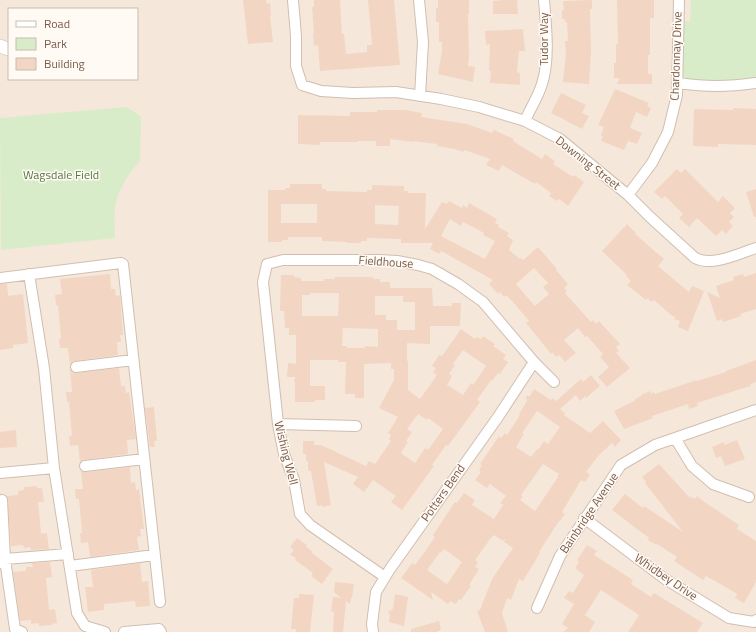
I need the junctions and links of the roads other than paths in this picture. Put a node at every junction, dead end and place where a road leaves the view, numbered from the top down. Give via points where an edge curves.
1 (294, 0) edge
2 (419, 0) edge
3 (544, 0) edge
4 (679, 0) edge
5 (0, 46) edge
6 (0, 51) edge
7 (678, 82) junction
8 (756, 82) edge
9 (420, 96) junction
10 (525, 122) junction
11 (628, 195) junction
12 (756, 248) edge
13 (267, 264) joint
14 (29, 274) junction
15 (0, 278) edge
16 (133, 360) junction
17 (534, 362) junction
18 (76, 367) dead end
19 (554, 382) dead end
20 (756, 410) edge
21 (278, 424) junction
22 (356, 426) dead end
23 (676, 438) junction
24 (144, 459) junction
25 (85, 466) dead end
26 (54, 468) junction
27 (0, 473) edge
28 (749, 497) dead end
29 (2, 500) dead end
30 (584, 518) junction
31 (68, 554) junction
32 (154, 555) junction
33 (3, 561) edge
34 (70, 566) junction
35 (385, 577) junction
36 (160, 602) dead end
37 (537, 608) dead end
38 (755, 621) edge
39 (22, 632) edge
40 (105, 632) edge
41 (124, 632) edge
42 (161, 632) edge
43 (373, 632) edge

1 - 9 street, Downing Street via 296,66 302,85 327,91 396,92
2 - 9 street via 423,42
3 - 10 street, Tudor Way via 546,57 542,84
4 - 7 street, Chardonnay Drive
5 - 6 street via 8,50
7 - 8 street via 703,86 733,86
7 - 11 street, Chardonnay Drive via 668,132 652,163
9 - 10 street, Downing Street via 479,107
10 - 11 street, Downing Street via 560,139
11 - 12 street, Downing Street via 695,258 702,261 712,262
13 - 17 street, Fieldhouse via 283,260 379,260 397,261 432,269 483,302
13 - 21 street, Wishing Well via 263,282
14 - 15 street
14 - 16 street via 122,263
14 - 26 street via 44,368
16 - 18 street
16 - 24 street
17 - 19 street, Fieldhouse
17 - 35 street, Potters Bend
20 - 23 street, Bainbridge Avenue
21 - 22 street
21 - 35 street, Wishing Well via 284,454 294,480 300,514 310,525
23 - 28 street via 692,466 713,484
23 - 30 street, Bainbridge Avenue via 655,445 621,465
24 - 25 street
24 - 32 street
26 - 27 street
26 - 31 street
29 - 33 street
30 - 37 street, Bainbridge Avenue via 560,556
30 - 38 street, Whidbey Drive via 665,578 729,618
31 - 33 street
31 - 34 street
32 - 34 street
32 - 36 street
33 - 39 street via 15,629
34 - 40 street via 77,613 85,626
35 - 43 street, Potters Bend via 376,592
41 - 42 street via 159,629

